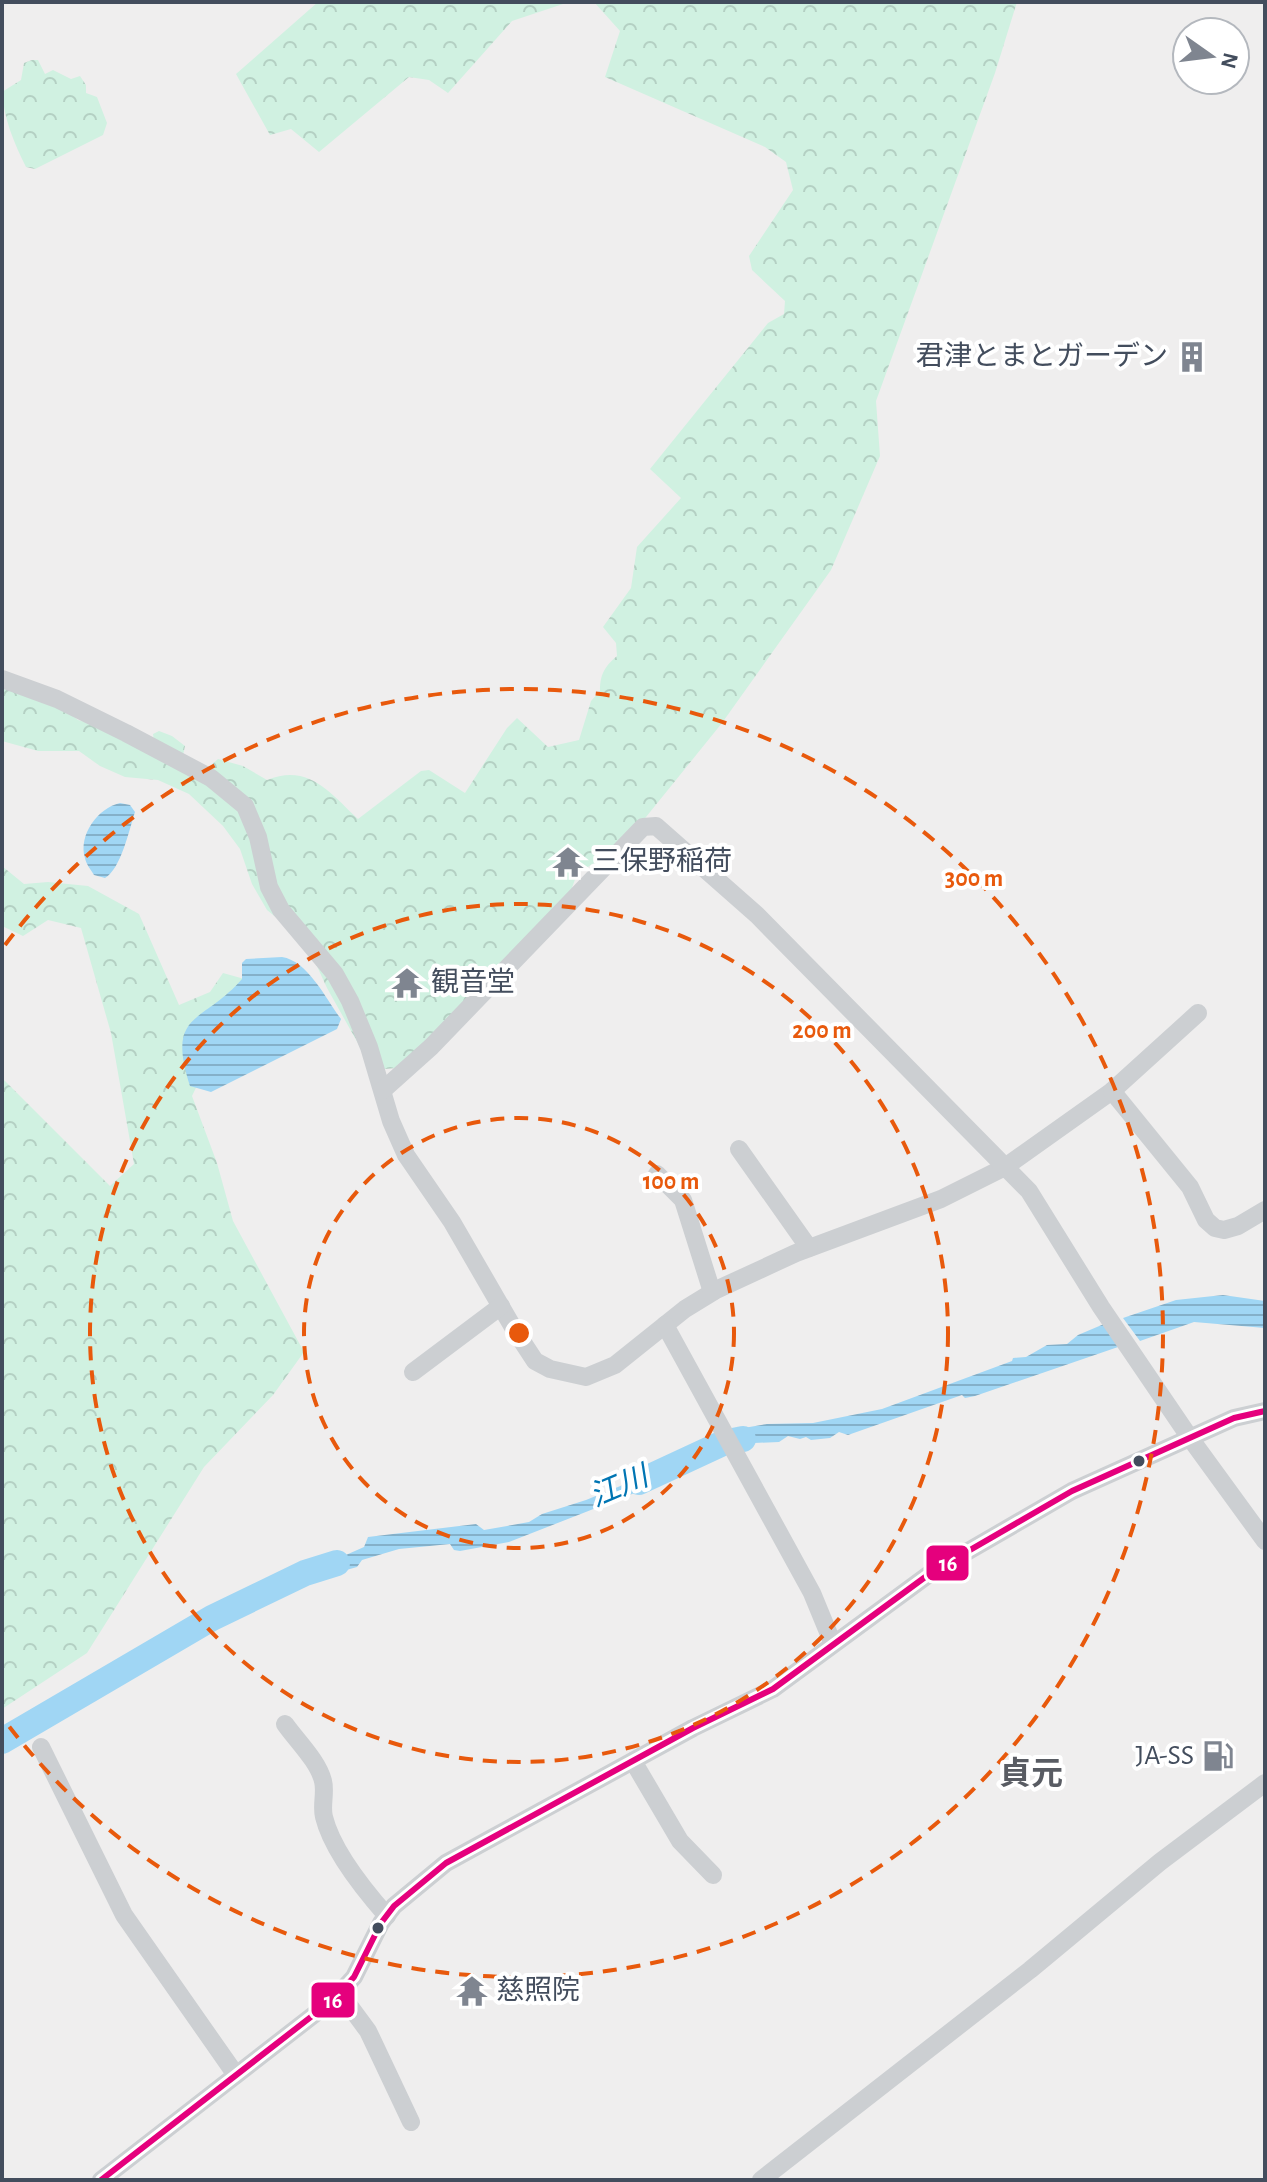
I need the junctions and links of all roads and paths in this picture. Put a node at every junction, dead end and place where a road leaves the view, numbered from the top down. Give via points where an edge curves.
1 (2, 679) edge
2 (1198, 1013) dead end
3 (383, 1090) junction
4 (1112, 1091) junction
5 (739, 1149) dead end
6 (1005, 1167) junction
7 (657, 1174) dead end
8 (1265, 1210) edge
9 (809, 1248) junction
10 (712, 1292) junction
11 (501, 1306) junction
12 (665, 1325) junction
13 (413, 1372) dead end
14 (1265, 1411) edge
15 (1190, 1438) junction
16 (1265, 1541) edge
17 (833, 1644) junction
18 (285, 1724) dead end
19 (41, 1747) dead end
20 (633, 1761) junction
21 (1265, 1783) edge
22 (713, 1875) dead end
23 (387, 1916) junction
24 (340, 1993) junction
25 (236, 2075) junction
26 (411, 2122) dead end
27 (101, 2180) edge
28 (761, 2180) edge

1 - 3 street via 126,733 211,778 245,806 269,887 281,910 343,987
2 - 4 street
3 - 6 street via 643,827 656,826 757,915
3 - 11 street via 406,1155
4 - 6 street
4 - 8 street via 1190,1187 1215,1228 1238,1226
5 - 9 street
6 - 9 street via 941,1199
6 - 15 street via 1029,1191
7 - 10 street via 683,1200
9 - 10 street
10 - 12 street
11 - 12 street via 535,1361 586,1377 615,1365
11 - 13 street
12 - 17 street via 812,1593
14 - 15 street
15 - 16 street
15 - 17 street via 1072,1491 932,1572
17 - 20 street via 773,1689
18 - 23 street via 318,1769 324,1817 339,1849
19 - 25 street via 124,1915
20 - 22 street via 680,1841
20 - 23 street via 446,1863
21 - 28 street
23 - 24 street
24 - 25 street
24 - 26 street via 368,2031
25 - 27 street

